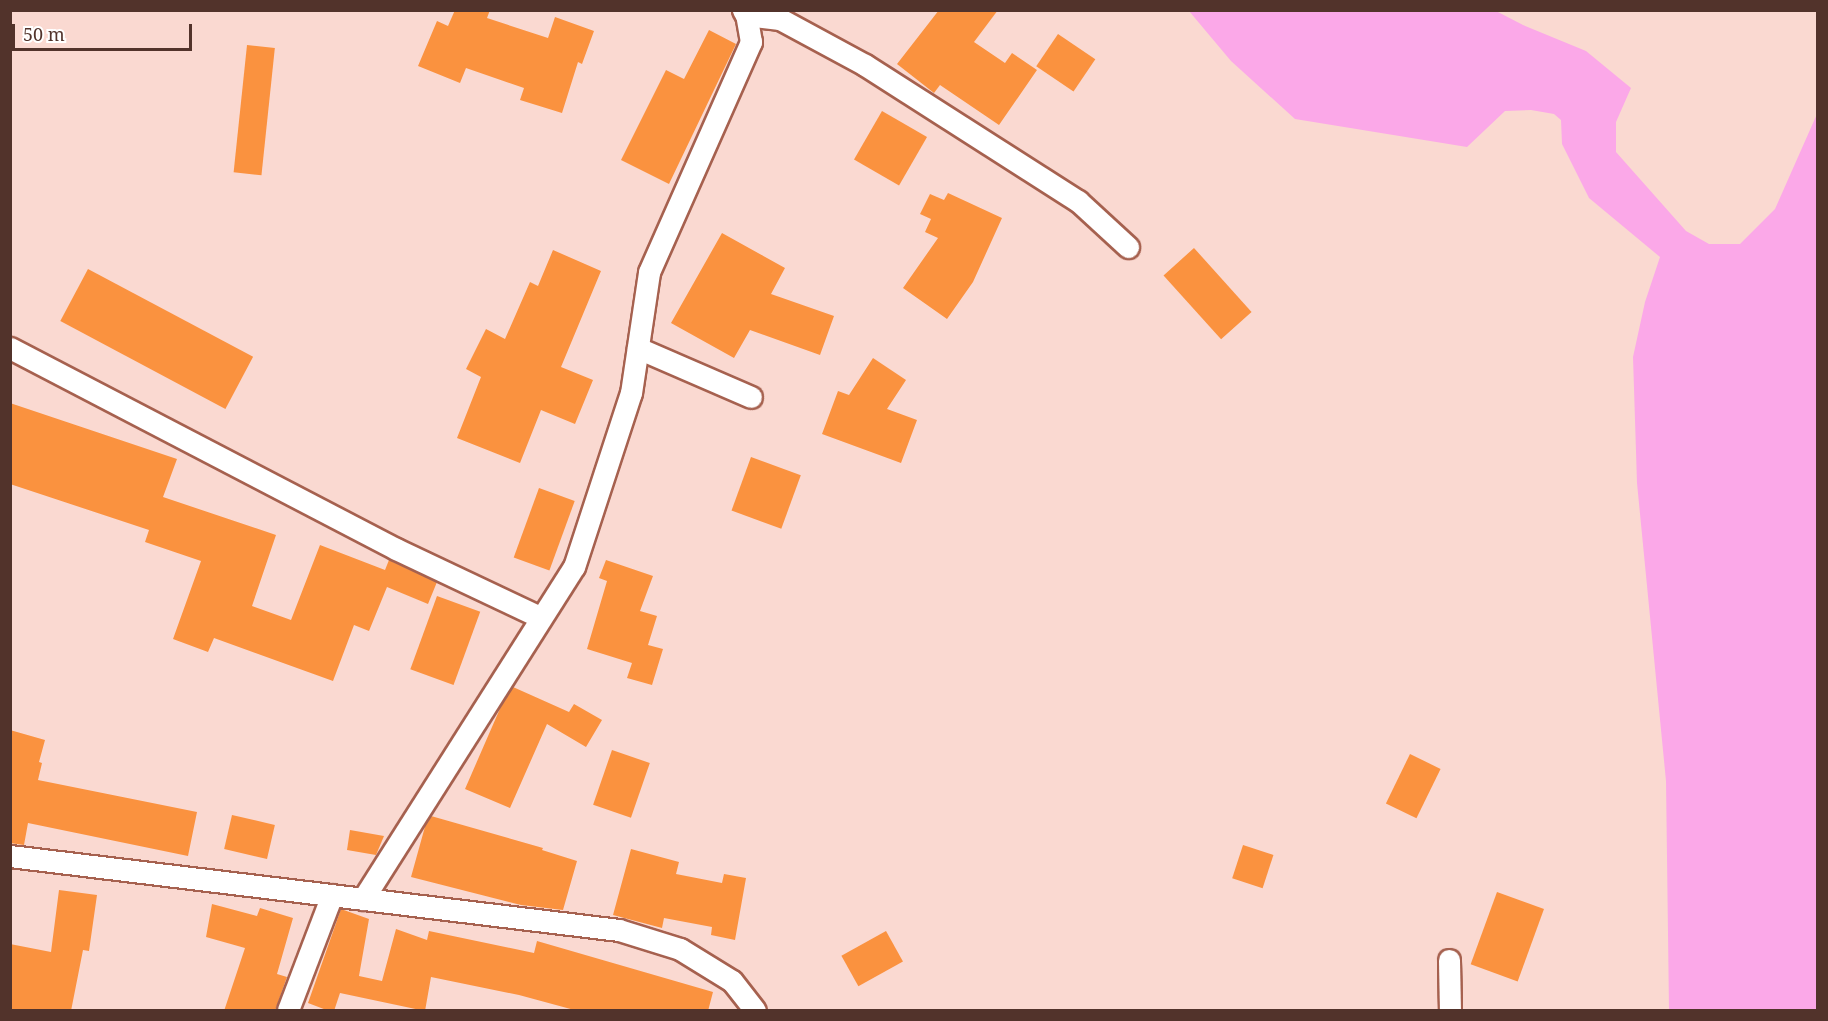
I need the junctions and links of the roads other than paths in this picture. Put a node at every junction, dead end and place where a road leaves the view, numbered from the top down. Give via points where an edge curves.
1 (744, 13) edge
2 (780, 19) junction
3 (751, 42) junction
4 (1128, 248) dead end
5 (10, 348) edge
6 (638, 348) junction
7 (751, 397) dead end
8 (540, 617) junction
9 (10, 856) edge
10 (332, 895) junction
11 (363, 899) junction
12 (1449, 960) dead end
13 (288, 1011) edge
14 (755, 1011) edge
15 (1450, 1011) edge

1 - 2 street
1 - 3 street
2 - 3 street
2 - 4 street via 865,65 1078,201
3 - 6 street via 649,272
5 - 8 street via 396,549
6 - 7 street
6 - 8 street via 631,393 574,567
8 - 11 street
9 - 10 street
10 - 11 street
10 - 13 street
11 - 14 street via 619,930 680,949 732,981
12 - 15 street

